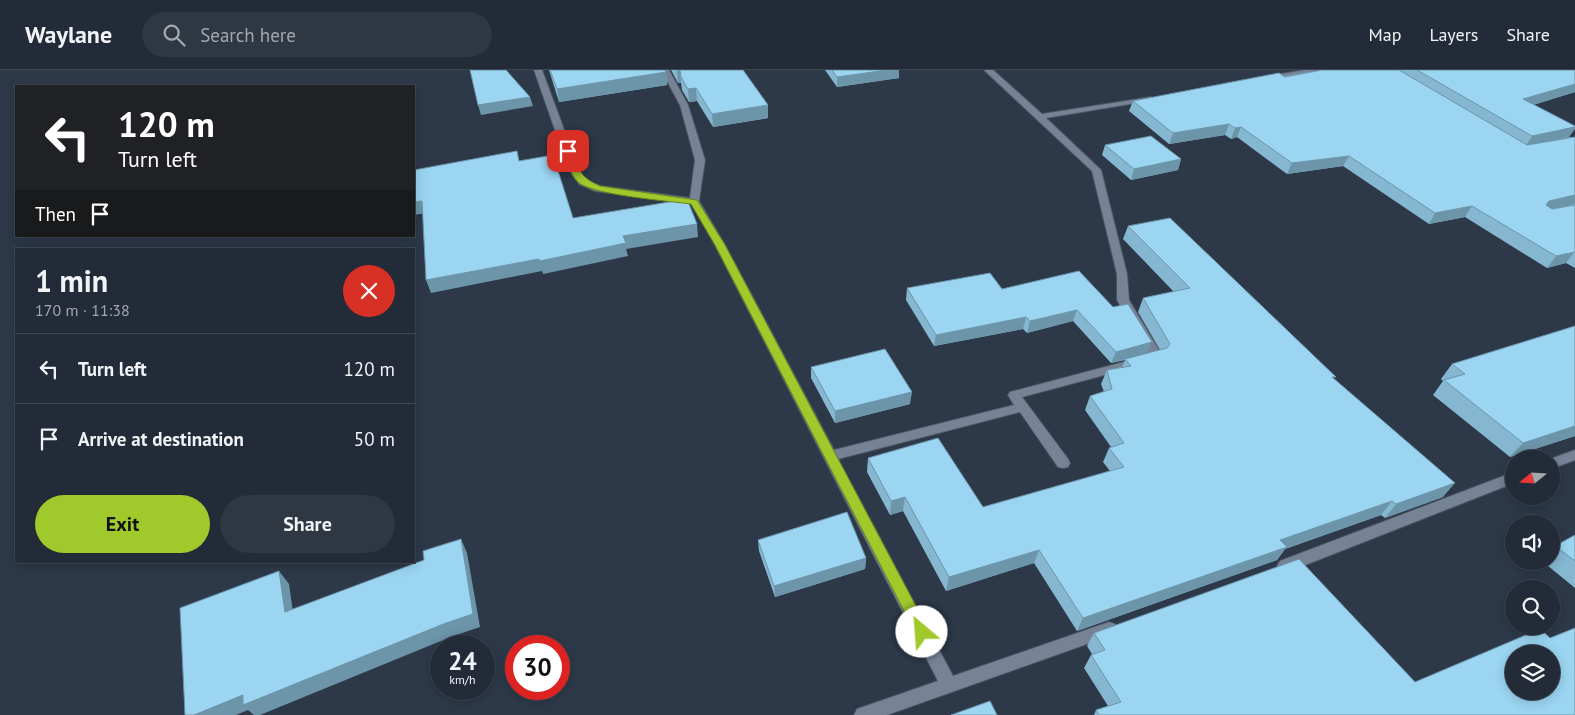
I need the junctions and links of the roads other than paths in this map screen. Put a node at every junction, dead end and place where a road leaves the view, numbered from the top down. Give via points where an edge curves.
1 (538, 70) edge
2 (665, 70) edge
3 (988, 70) edge
4 (1320, 70) edge
5 (1256, 80) edge
6 (1158, 97) edge
7 (1040, 117) junction
8 (694, 202) junction
9 (1023, 407) junction
10 (1575, 455) edge
11 (831, 456) junction
12 (1560, 461) edge
13 (1063, 463) dead end
14 (1505, 481) edge
15 (1274, 570) edge
16 (1126, 624) edge
17 (949, 684) junction
18 (863, 715) edge

1 - 8 street via 574,170 582,182 598,188
2 - 8 street via 684,105 700,160
3 - 7 street
4 - 5 street
6 - 7 street
7 - 9 street via 1096,170 1122,274 1123,300 1157,357 1014,395
8 - 11 street
9 - 11 street
9 - 13 street
10 - 12 street
11 - 17 street
14 - 15 street
16 - 17 street
17 - 18 street

